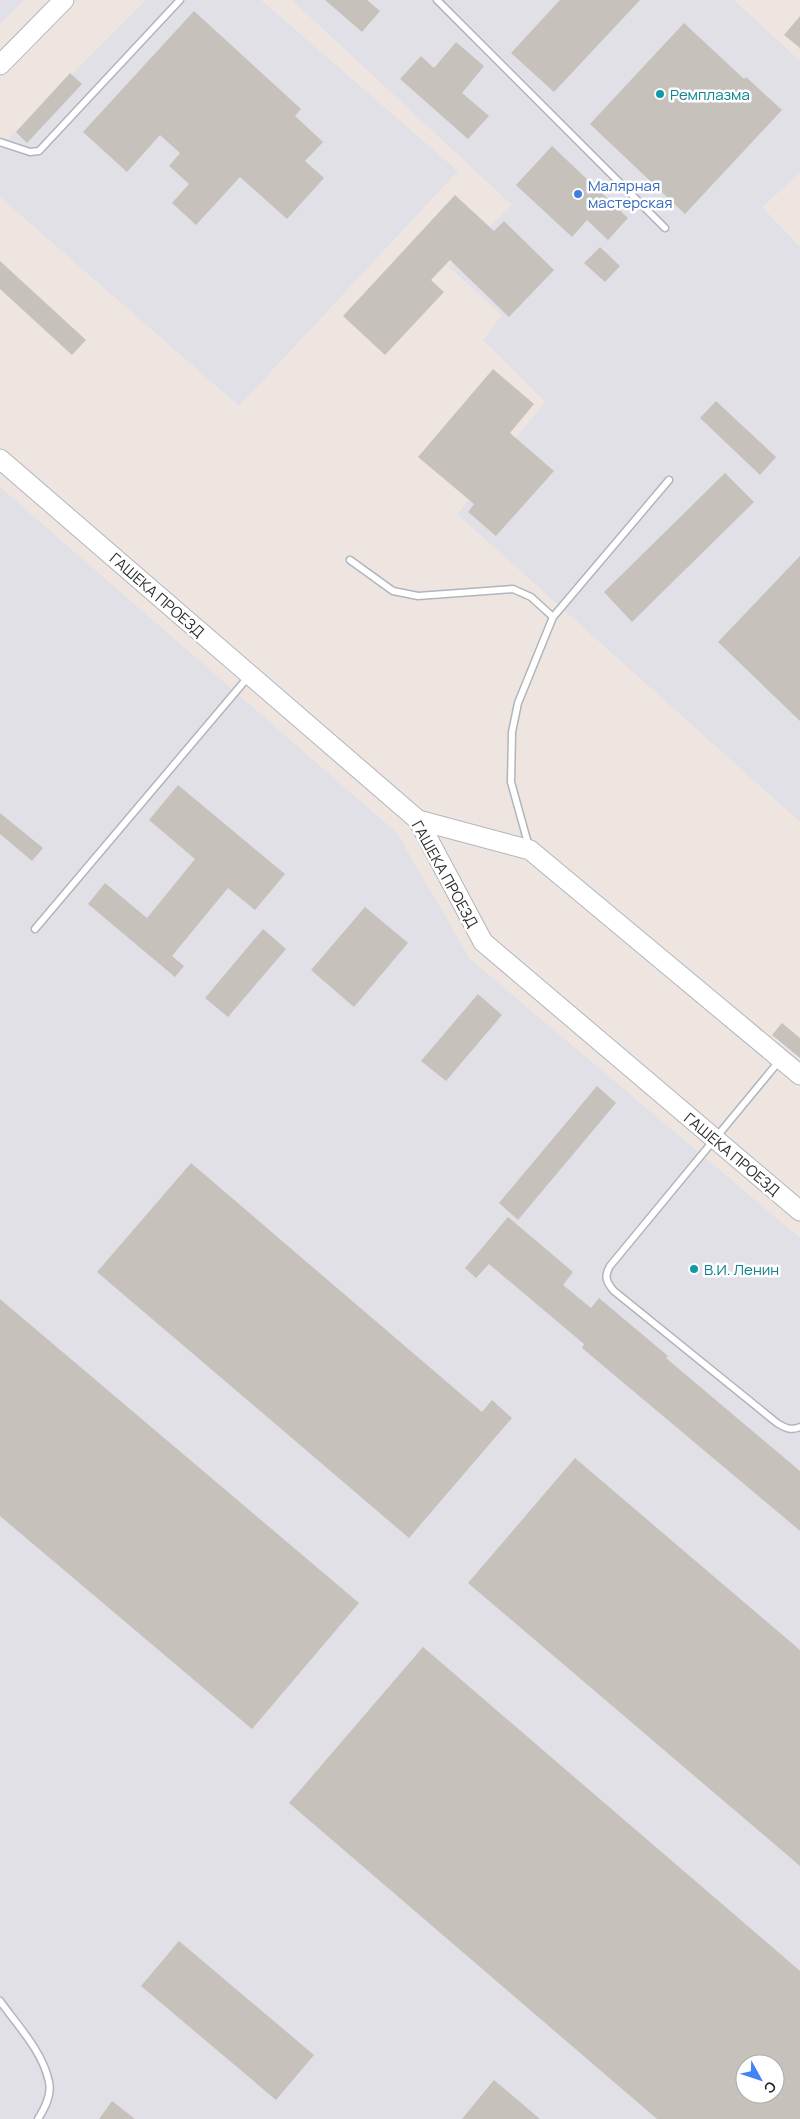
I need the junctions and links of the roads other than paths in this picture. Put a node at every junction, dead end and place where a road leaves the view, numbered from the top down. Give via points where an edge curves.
1 (64, 0) edge
2 (180, 0) edge
3 (437, 0) edge
4 (0, 66) edge
5 (0, 142) edge
6 (665, 228) dead end
7 (0, 458) edge
8 (670, 480) dead end
9 (350, 560) dead end
10 (553, 617) junction
11 (250, 675) junction
12 (418, 820) junction
13 (530, 850) junction
14 (35, 929) dead end
15 (781, 1059) junction
16 (800, 1075) edge
17 (715, 1140) junction
18 (800, 1211) edge
19 (800, 1427) edge
20 (0, 2001) edge
21 (38, 2119) edge

1 - 4 street
2 - 5 lane via 39,151 30,152
3 - 6 lane
7 - 11 street, ГАШЕКА ПРОЕЗД
8 - 10 lane
9 - 10 lane via 393,591 418,596 513,589 531,597
10 - 13 lane via 518,703 512,732 511,782
11 - 12 street, ГАШЕКА ПРОЕЗД
11 - 14 lane
12 - 13 street
12 - 17 street, ГАШЕКА ПРОЕЗД via 483,942
13 - 15 street
15 - 16 street
15 - 17 lane
17 - 18 street, ГАШЕКА ПРОЕЗД
17 - 19 lane via 610,1266 606,1279 614,1291 777,1423 795,1430
20 - 21 lane via 38,2053 50,2083 48,2103

